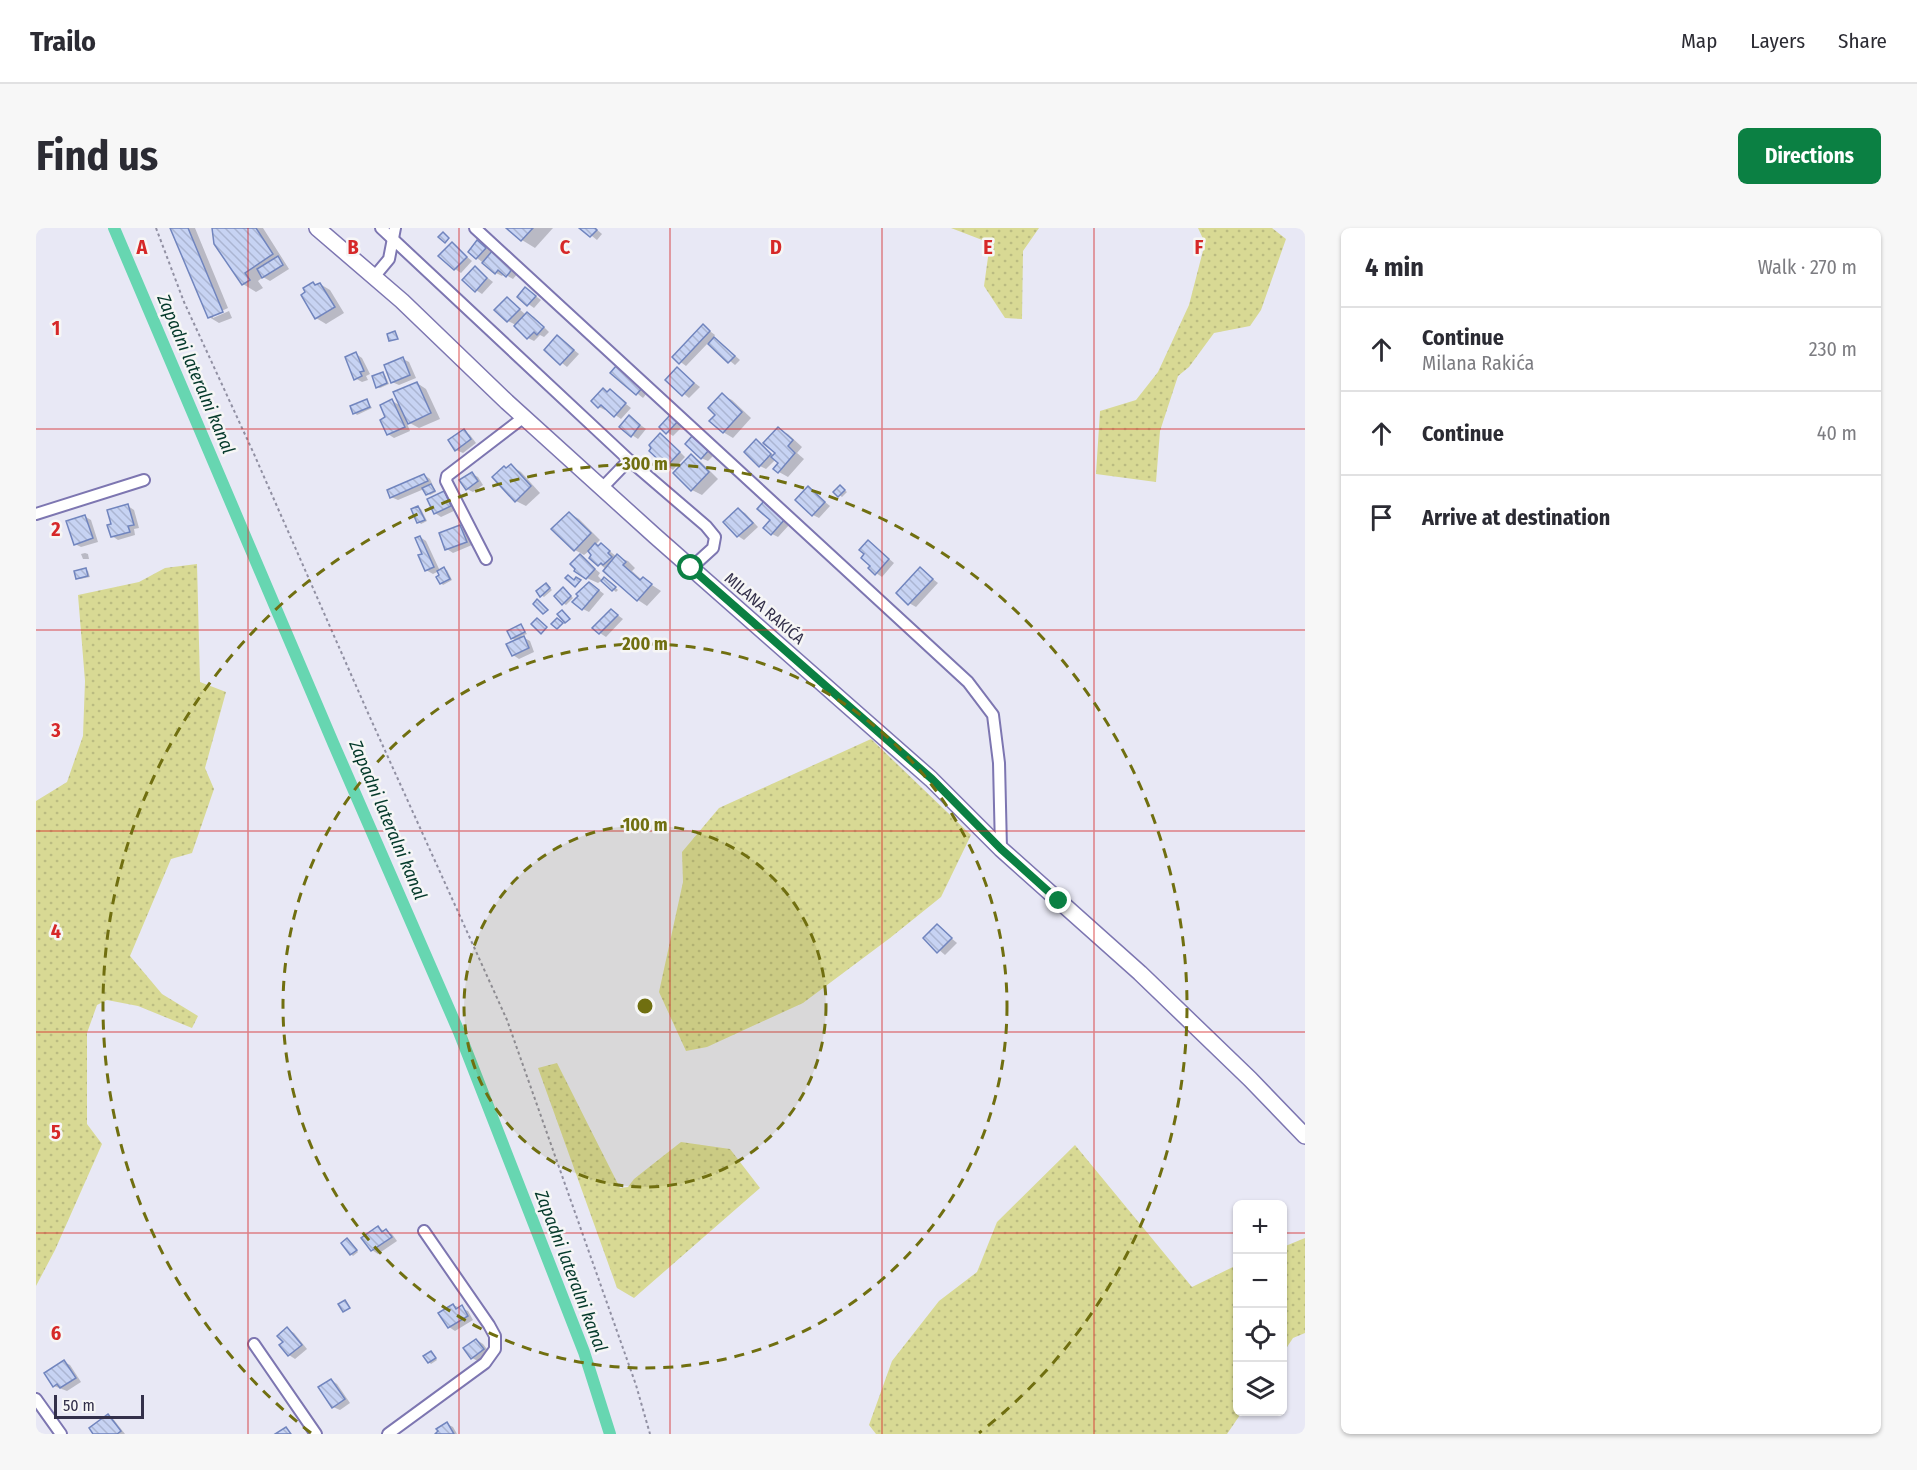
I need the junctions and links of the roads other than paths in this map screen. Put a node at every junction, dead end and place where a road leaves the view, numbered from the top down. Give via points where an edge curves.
1 (318, 228) edge
2 (381, 228) edge
3 (475, 228) edge
4 (394, 233) edge
5 (374, 278) junction
6 (524, 417) junction
7 (629, 460) junction
8 (144, 480) dead end
9 (602, 488) junction
10 (36, 514) edge
11 (486, 559) dead end
12 (691, 568) junction
13 (1001, 849) junction
14 (1305, 1136) edge
15 (424, 1231) dead end
16 (254, 1344) dead end
17 (36, 1399) edge
18 (61, 1434) edge
19 (316, 1434) edge
20 (388, 1434) edge

1 - 5 main road, MILANA RAKIĆA
2 - 4 street
3 - 13 street via 968,682 993,715 999,763
4 - 5 street via 389,259
4 - 7 street
5 - 6 main road, MILANA RAKIĆA
6 - 9 main road, MILANA RAKIĆA
6 - 11 street via 447,476 446,481
7 - 9 street
7 - 12 street via 715,537 713,548
8 - 10 street
9 - 12 main road, MILANA RAKIĆA
12 - 13 main road, MILANA RAKIĆA via 932,779
13 - 14 main road, MILANA RAKIĆA via 1140,973
15 - 20 street via 489,1325 495,1336 495,1349 485,1363
16 - 19 street
17 - 18 street

